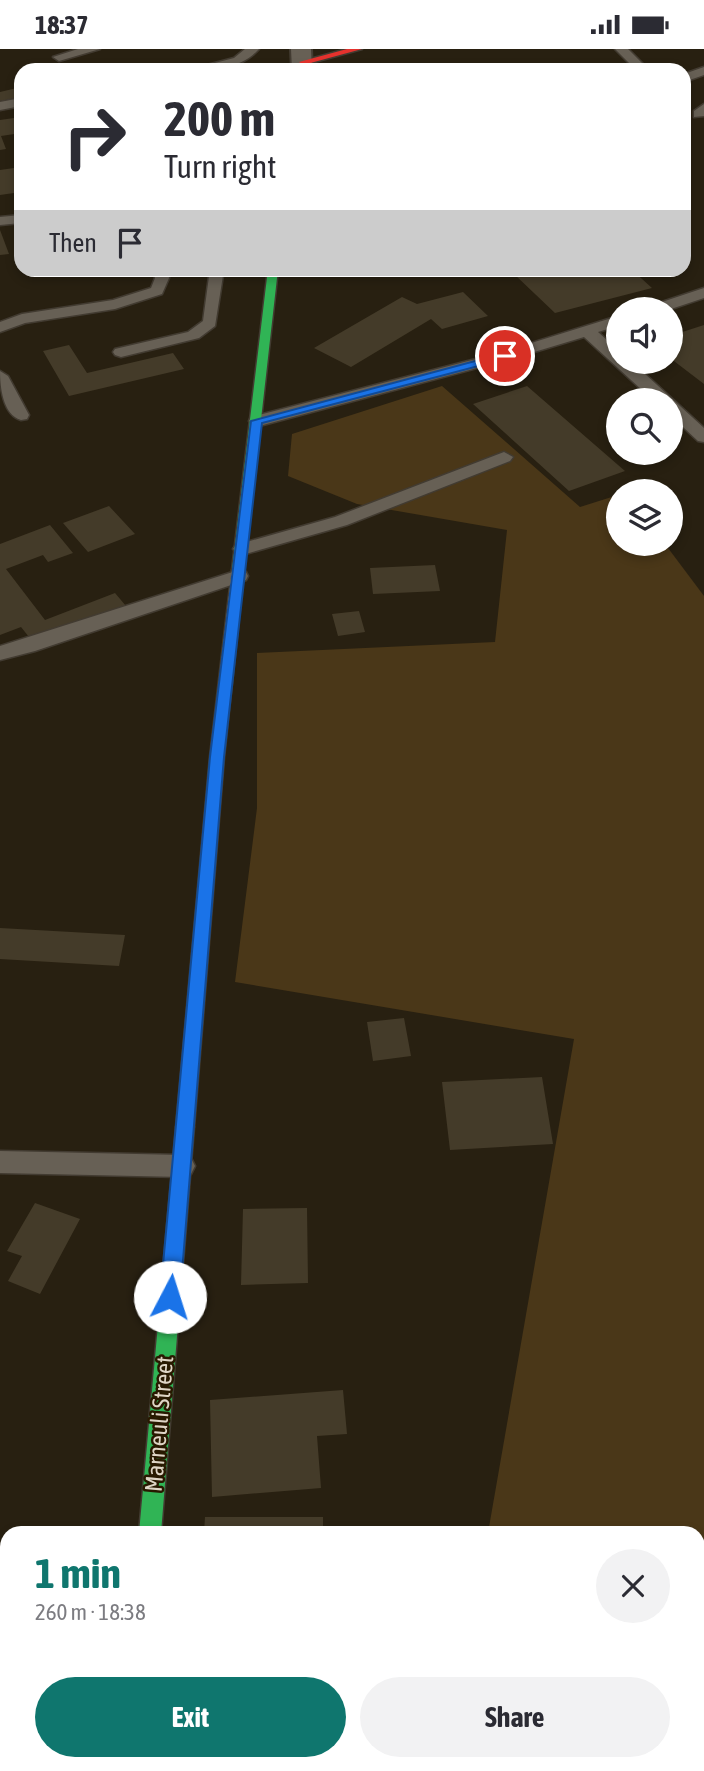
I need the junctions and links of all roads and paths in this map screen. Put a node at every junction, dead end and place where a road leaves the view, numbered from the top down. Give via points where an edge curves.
1 (94, 49) edge
2 (253, 49) edge
3 (358, 49) edge
4 (59, 57) dead end
5 (302, 60) edge
6 (228, 63) edge
7 (162, 277) edge
8 (216, 277) edge
9 (272, 277) edge
10 (704, 293) edge
11 (683, 300) edge
12 (606, 325) edge
13 (0, 327) edge
14 (587, 331) junction
15 (606, 348) edge
16 (121, 352) dead end
17 (634, 374) edge
18 (0, 376) edge
19 (650, 388) edge
20 (21, 415) dead end
21 (683, 418) edge
22 (257, 421) junction
23 (704, 437) edge
24 (503, 457) dead end
25 (242, 549) junction
26 (239, 576) junction
27 (0, 653) edge
28 (0, 1162) edge
29 (181, 1166) junction
30 (151, 1526) edge

1 - 4 lane
2 - 6 lane
3 - 5 street
7 - 13 lane via 157,291
8 - 16 lane via 210,323 193,335
9 - 22 street, Marneuli Street
10 - 11 lane
12 - 14 lane
14 - 15 lane
14 - 22 lane
17 - 19 lane
18 - 20 lane
21 - 23 lane
22 - 25 street, Marneuli Street
24 - 25 lane via 341,521
25 - 26 street, Marneuli Street
26 - 27 lane
26 - 29 street, Marneuli Street via 217,757
28 - 29 lane
29 - 30 street, Marneuli Street

